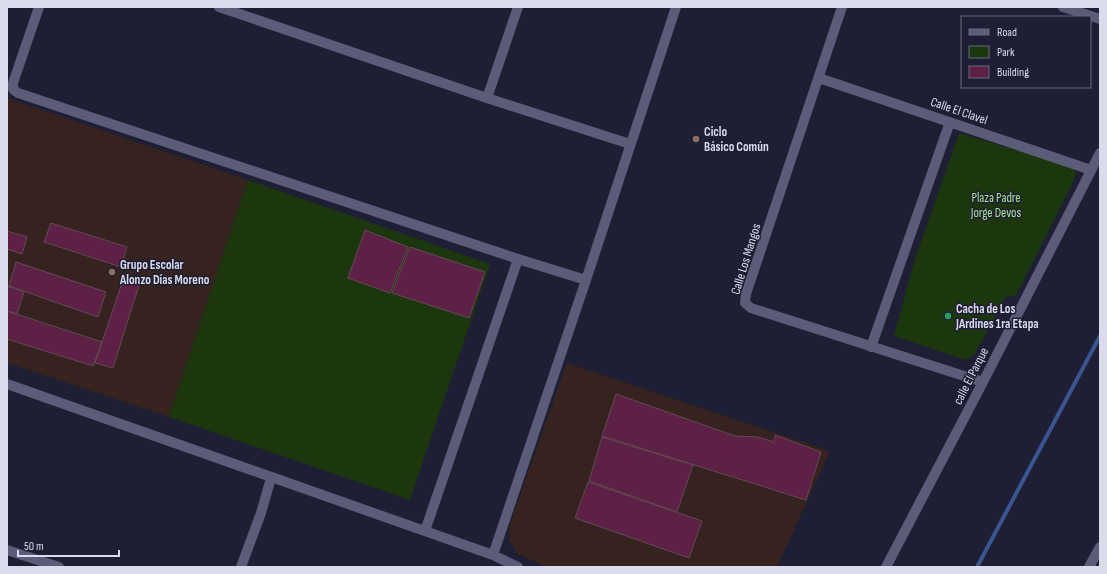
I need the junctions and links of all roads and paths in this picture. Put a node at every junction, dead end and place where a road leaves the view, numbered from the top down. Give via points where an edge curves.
1 (38, 7) edge
2 (219, 7) edge
3 (518, 7) edge
4 (676, 7) edge
5 (842, 7) edge
6 (1063, 7) edge
7 (1091, 16) edge
8 (819, 78) junction
9 (487, 98) junction
10 (950, 122) junction
11 (630, 144) junction
12 (1100, 153) edge
13 (1091, 170) junction
14 (518, 260) junction
15 (586, 280) junction
16 (871, 347) junction
17 (983, 382) junction
18 (7, 384) edge
19 (270, 478) junction
20 (425, 531) junction
21 (1100, 547) edge
22 (7, 550) edge
23 (493, 555) junction
24 (59, 567) edge
25 (241, 567) edge
26 (518, 567) edge
27 (886, 567) edge
28 (1089, 567) edge

1 - 14 street via 13,83 13,89 18,93
2 - 9 street
3 - 9 street
4 - 11 street
5 - 8 street, Calle Los Mangos
6 - 7 street
8 - 10 street, Calle El Clavel
8 - 16 street, Calle Los Mangos via 745,303 751,308
9 - 11 street
10 - 13 street, Calle El Clavel
10 - 16 street
11 - 15 street
12 - 13 street, calle El Parque
13 - 17 street, calle El Parque
14 - 15 street
14 - 20 street
15 - 23 street
16 - 17 street, Calle Los Mangos
17 - 27 street, calle El Parque
18 - 19 street
19 - 20 street
19 - 25 street via 261,513
20 - 23 street
21 - 28 street
22 - 24 street
23 - 26 street

